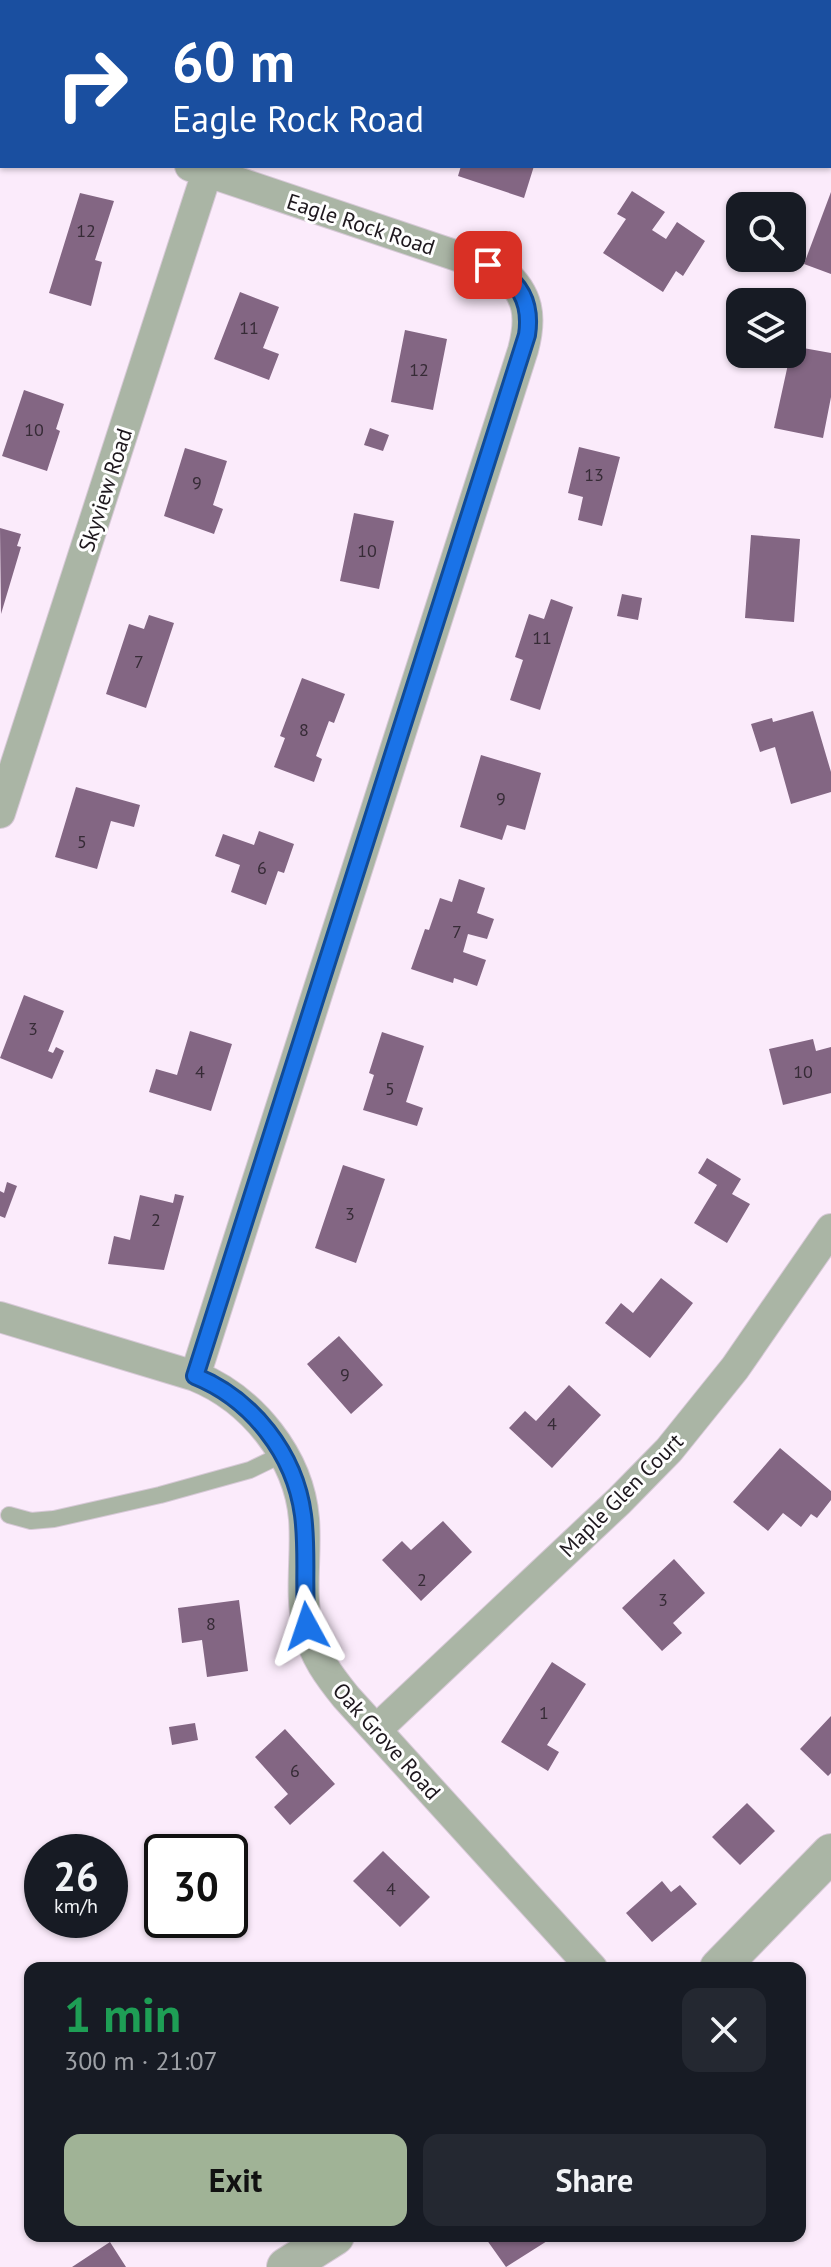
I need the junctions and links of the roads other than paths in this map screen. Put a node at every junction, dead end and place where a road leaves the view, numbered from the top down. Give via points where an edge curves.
1 (202, 168) edge
2 (0, 813) edge
3 (831, 1229) edge
4 (0, 1317) edge
5 (195, 1376) junction
6 (283, 1454) junction
7 (9, 1515) dead end
8 (376, 1730) junction
9 (831, 1853) edge
10 (587, 1962) edge
11 (725, 1962) edge
12 (326, 2242) edge
13 (286, 2267) edge

1 - 2 street, Skyview Road
1 - 5 street, Eagle Rock Road via 502,271 521,291 529,321
3 - 8 street, Maple Glen Court via 735,1368 669,1450
4 - 5 street, Oak Grove Road
5 - 6 street, Oak Grove Road via 236,1400
6 - 7 lane via 235,1474 54,1519 31,1521
6 - 8 street, Oak Grove Road via 297,1484 304,1519 304,1595 313,1647 333,1681
8 - 10 street, Oak Grove Road
9 - 11 street
12 - 13 street

